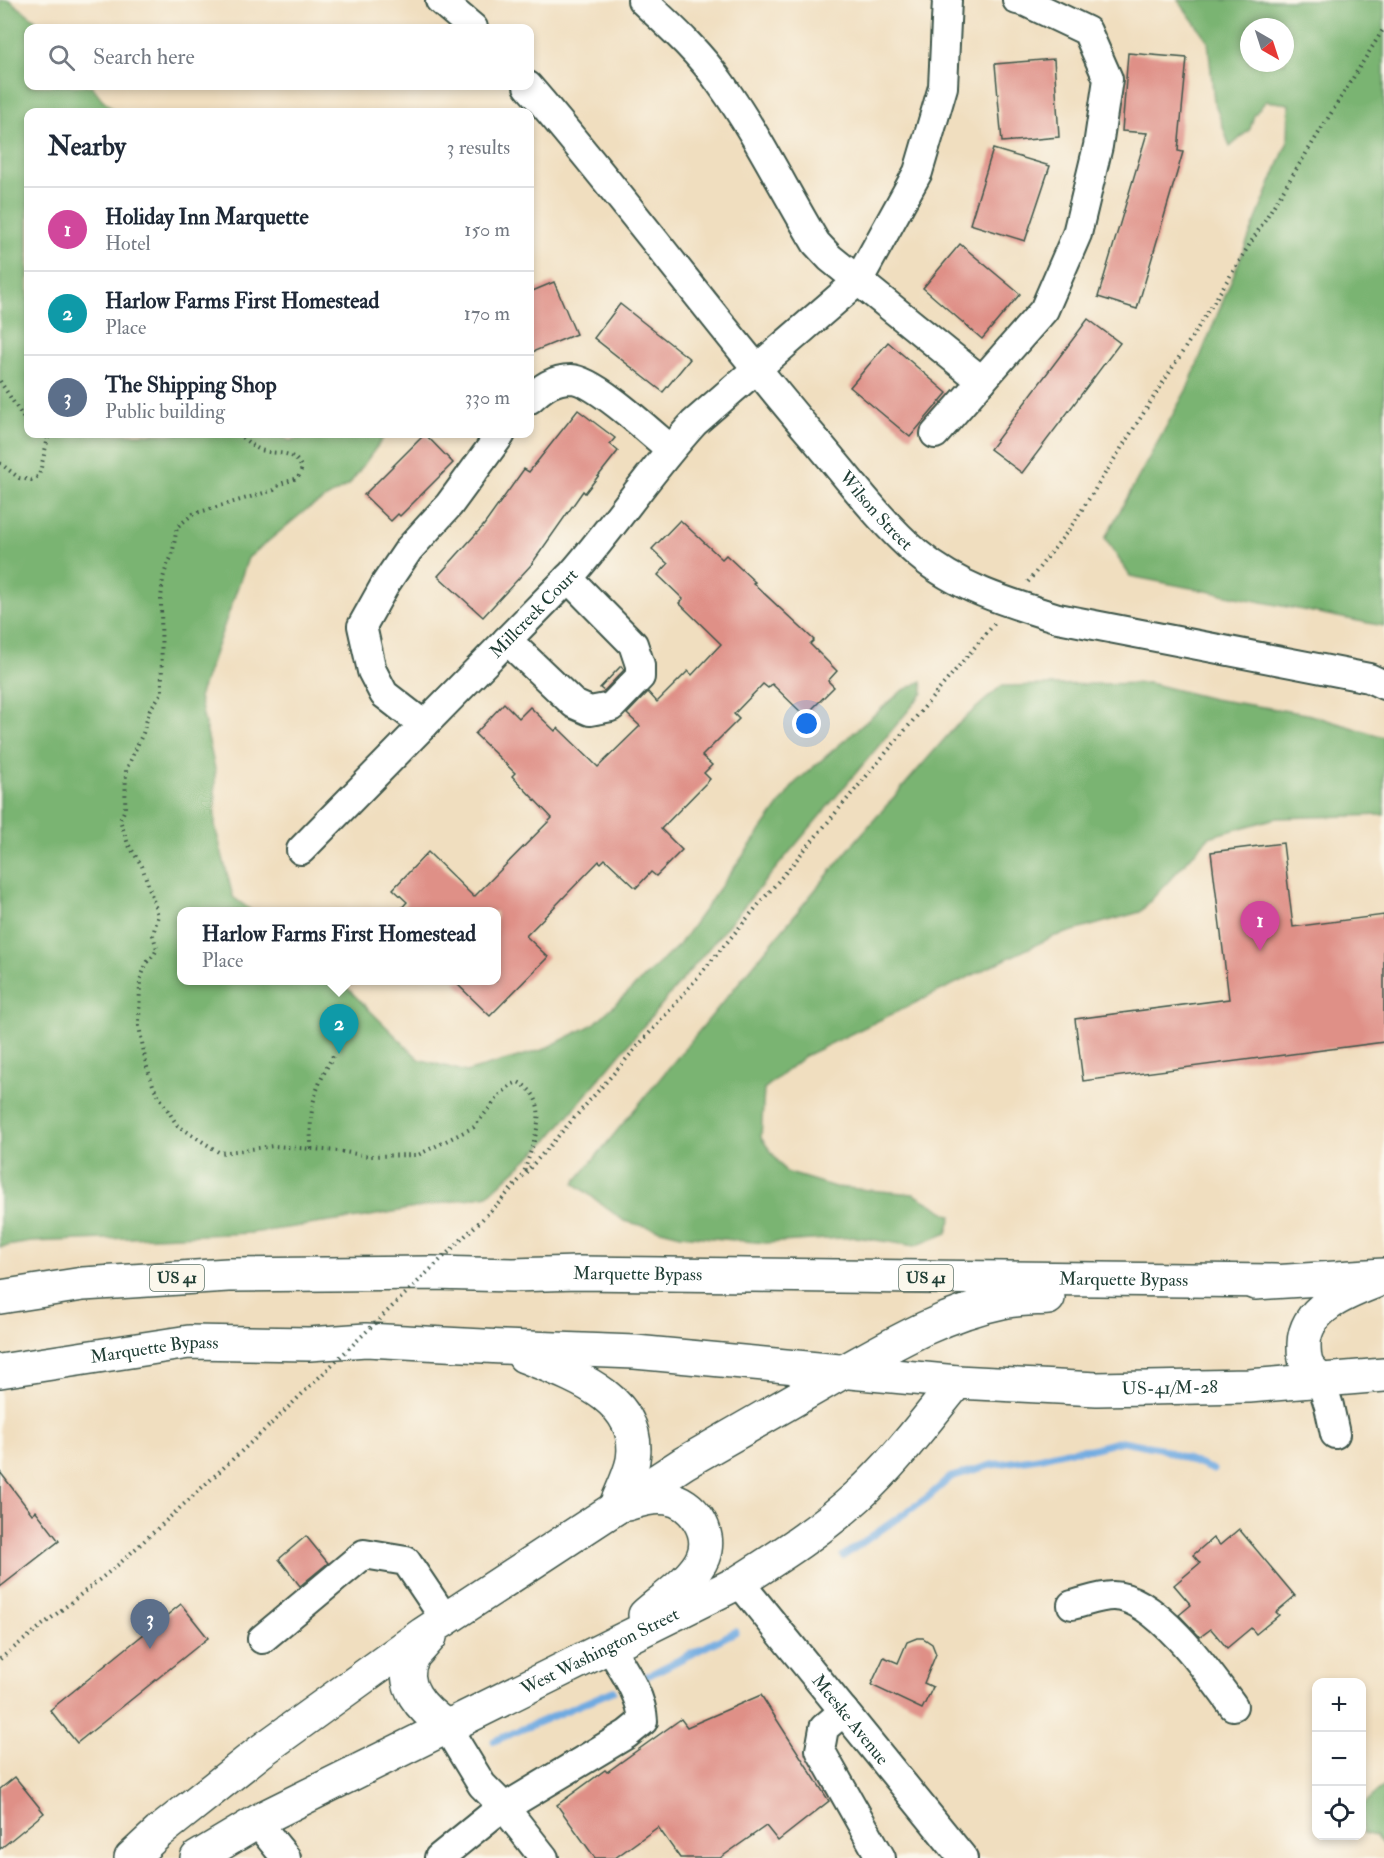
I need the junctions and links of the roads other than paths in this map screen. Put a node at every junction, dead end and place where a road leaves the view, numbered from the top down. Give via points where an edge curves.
1 (440, 0) edge
2 (642, 0) edge
3 (947, 0) edge
4 (1017, 0) edge
5 (468, 24) edge
6 (531, 90) edge
7 (858, 281) junction
8 (756, 370) junction
9 (982, 381) junction
10 (534, 396) edge
11 (935, 434) dead end
12 (498, 438) edge
13 (670, 449) junction
14 (568, 578) junction
15 (507, 640) junction
16 (1384, 685) edge
17 (423, 725) junction
18 (301, 850) dead end
19 (1384, 1276) edge
20 (1275, 1281) junction
21 (0, 1297) edge
22 (503, 1347) junction
23 (0, 1371) edge
24 (841, 1373) junction
25 (1384, 1375) edge
26 (1321, 1381) junction
27 (957, 1382) junction
28 (1335, 1434) dead end
29 (615, 1508) junction
30 (739, 1582) junction
31 (1072, 1605) dead end
32 (445, 1619) junction
33 (262, 1639) dead end
34 (609, 1646) junction
35 (1233, 1706) dead end
36 (844, 1711) junction
37 (446, 1726) junction
38 (504, 1808) junction
39 (256, 1822) junction
40 (131, 1858) edge
41 (197, 1858) edge
42 (286, 1858) edge
43 (439, 1858) edge
44 (544, 1858) edge
45 (880, 1858) edge
46 (963, 1858) edge

1 - 5 street
2 - 7 street via 690,45 721,83 816,243
3 - 7 street via 943,87 918,172
4 - 9 street via 1087,31 1107,79 1098,146 1077,234 1044,310
6 - 8 street, Wilson Street
7 - 8 street, Millcreek Court
7 - 9 street
8 - 13 street, Millcreek Court
8 - 16 street, Wilson Street via 882,517 918,554 958,582 1058,618 1369,678
9 - 11 street
10 - 13 street via 548,384 572,379 596,388
12 - 17 street via 449,505 409,549 362,626 372,671 384,694
13 - 14 street, Millcreek Court via 608,533
14 - 15 street, Millcreek Court
14 - 15 street via 633,644 640,677 611,707 590,711 574,704
15 - 17 street, Millcreek Court
17 - 18 street, Millcreek Court
19 - 20 main road, US 41
19 - 26 main road via 1330,1303 1308,1326 1304,1355 1308,1368
20 - 21 main road, Marquette Bypass / US 41 via 578,1273 228,1275 83,1284
20 - 24 main road via 1004,1302 956,1314
22 - 23 main road, Marquette Bypass via 366,1340 309,1344 189,1342
22 - 24 main road, Marquette Bypass via 635,1352
22 - 29 main road via 575,1376 619,1408 633,1435 634,1448 628,1478
24 - 27 main road, Marquette Bypass
24 - 29 main road via 684,1463
25 - 26 main road, US-41/M-28
26 - 27 main road, US-41/M-28 via 1096,1389
26 - 28 street
27 - 30 main road, West Washington Street via 898,1455 858,1496 802,1542
29 - 32 main road
29 - 34 main road via 654,1497 670,1498 694,1512 706,1546 695,1570
30 - 34 main road, West Washington Street
30 - 36 street, Meeske Avenue
31 - 35 street via 1114,1596 1138,1602 1174,1632
32 - 33 street via 406,1561 364,1554
32 - 37 main road via 414,1655 408,1675 420,1704
32 - 40 main road via 261,1751
34 - 37 main road, West Washington Street
34 - 38 street via 643,1711 643,1721
36 - 45 street via 824,1728 820,1750
36 - 46 street, Meeske Avenue
37 - 38 street via 482,1785
37 - 39 main road, West Washington Street
38 - 43 street
38 - 44 street
39 - 41 main road, West Washington Street
39 - 42 street

